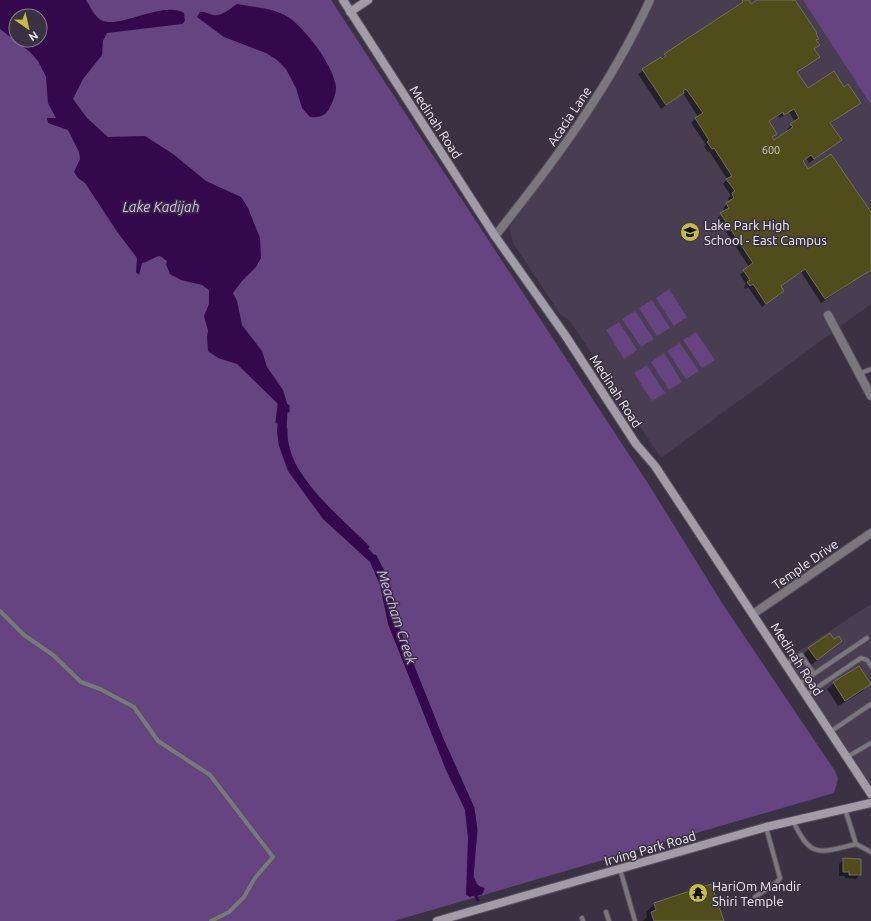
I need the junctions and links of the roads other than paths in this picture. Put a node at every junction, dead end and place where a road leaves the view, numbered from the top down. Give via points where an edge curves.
1 (342, 0) edge
2 (368, 0) edge
3 (650, 0) edge
4 (350, 12) junction
5 (495, 236) junction
6 (828, 315) dead end
7 (871, 370) edge
8 (859, 374) junction
9 (871, 396) edge
10 (871, 533) edge
11 (0, 611) edge
12 (753, 614) junction
13 (867, 638) dead end
14 (786, 664) junction
15 (871, 666) edge
16 (814, 674) junction
17 (799, 684) junction
18 (806, 695) junction
19 (871, 704) edge
20 (830, 732) junction
21 (871, 743) edge
22 (847, 757) junction
23 (871, 794) edge
24 (871, 802) edge
25 (845, 809) junction
26 (793, 821) junction
27 (766, 827) junction
28 (856, 844) junction
29 (871, 852) edge
30 (620, 869) junction
31 (755, 897) dead end
32 (606, 912) dead end
33 (211, 921) edge
34 (437, 921) edge
35 (609, 921) edge
36 (635, 921) edge

1 - 4 main road, Medinah Road
2 - 4 main road
3 - 5 street, Acacia Lane via 590,109 533,189
4 - 5 main road, Medinah Road
5 - 12 main road, Medinah Road via 565,335 636,444 655,466
6 - 8 street
7 - 8 lane
8 - 9 street
10 - 12 street, Temple Drive
11 - 33 lane via 24,635 52,655 81,682 105,691 134,707 158,741 210,775 273,857 255,878 244,897 229,912
12 - 14 main road, Medinah Road
13 - 16 lane
14 - 16 lane via 801,655
14 - 17 main road, Medinah Road
15 - 18 lane via 867,660 861,658
16 - 17 lane
17 - 18 main road, Medinah Road
18 - 20 main road, Medinah Road
19 - 20 lane
20 - 22 main road, Medinah Road
21 - 22 lane
22 - 23 main road, Medinah Road
24 - 25 main road, Irving Park Road
25 - 26 main road, Irving Park Road
25 - 28 lane
26 - 27 main road, Irving Park Road
26 - 28 lane via 802,839 813,849 825,851
27 - 30 main road, Irving Park Road
27 - 31 lane via 780,878
28 - 29 lane
30 - 34 main road, Irving Park Road
30 - 36 lane
32 - 35 lane

